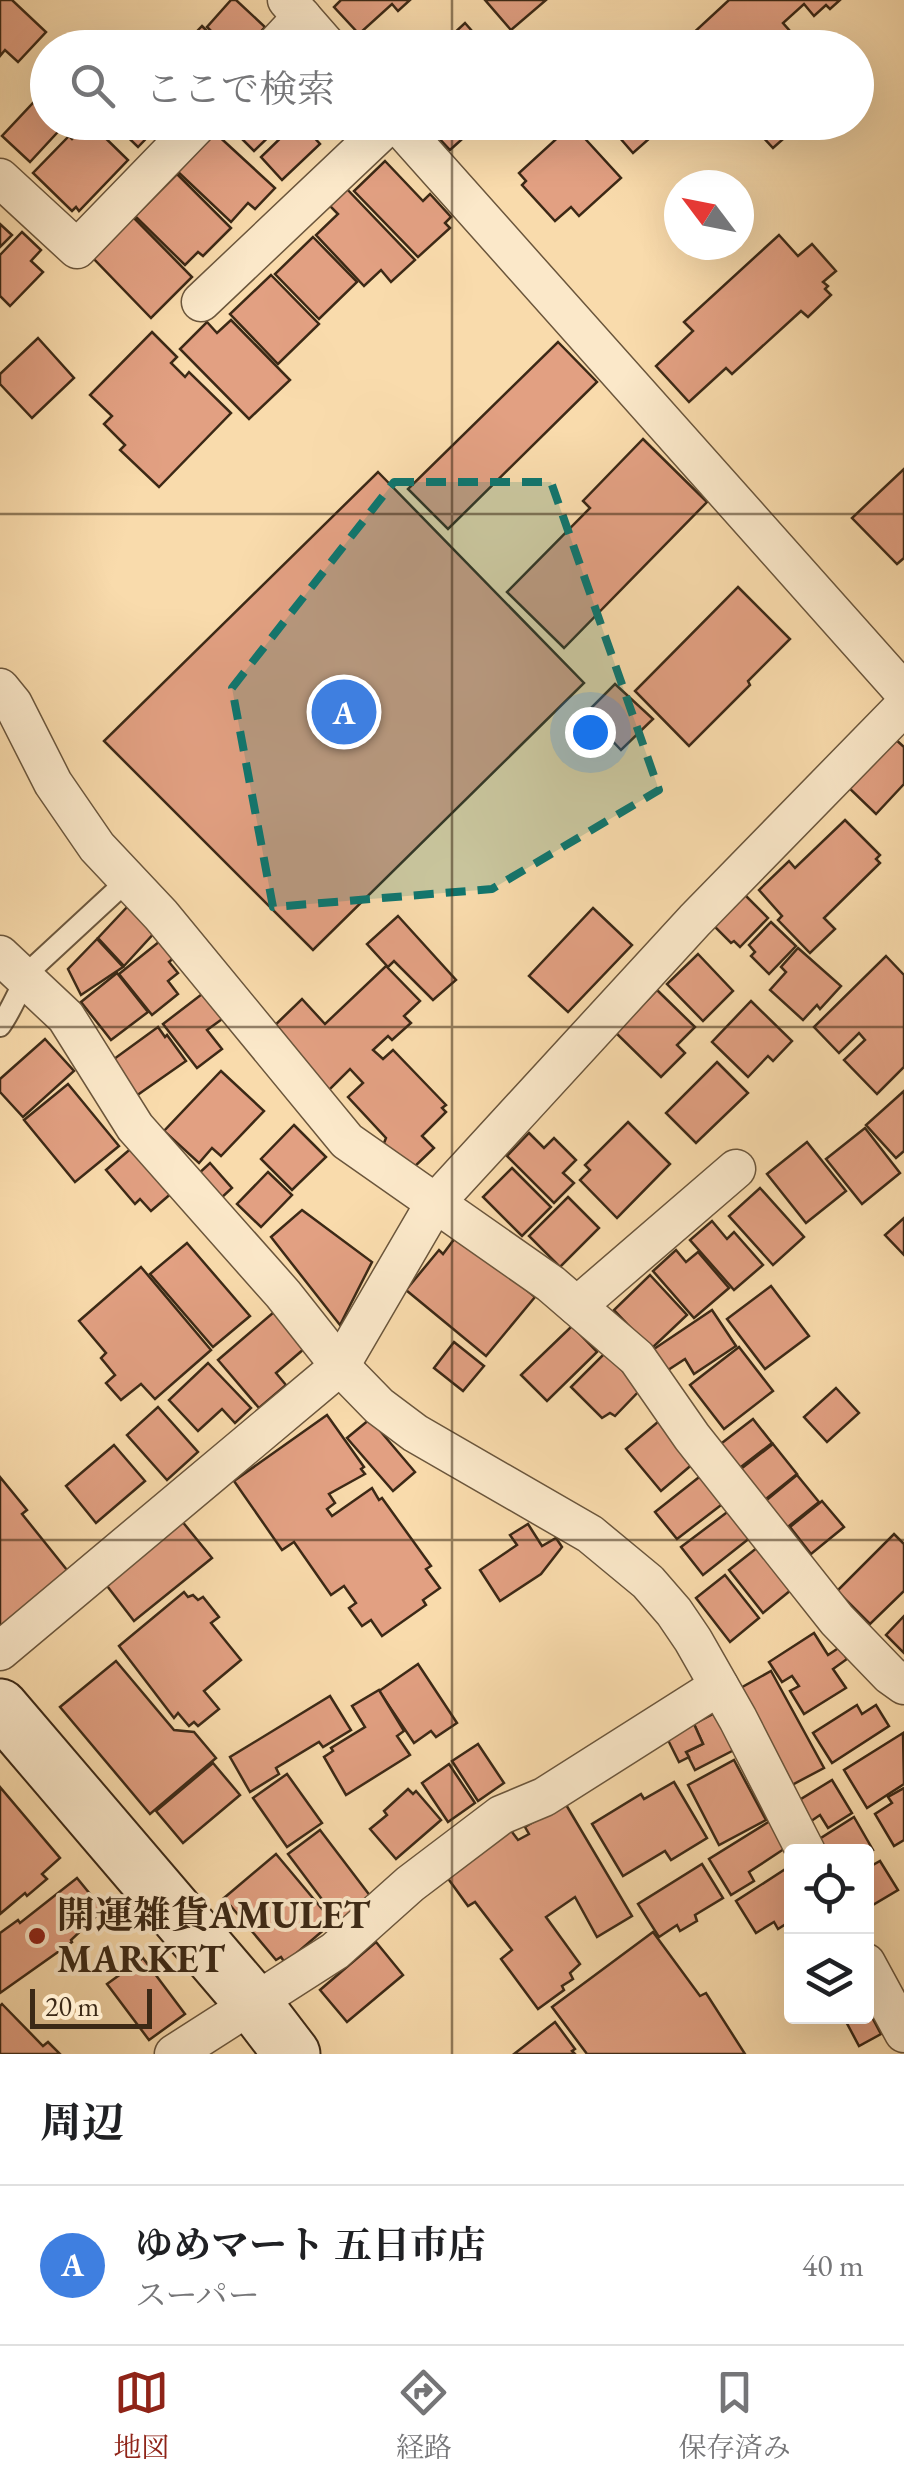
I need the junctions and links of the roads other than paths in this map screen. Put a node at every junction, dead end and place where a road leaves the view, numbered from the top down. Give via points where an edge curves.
1 (295, 9) edge
2 (313, 30) edge
3 (183, 140) edge
4 (375, 140) edge
5 (410, 140) edge
6 (0, 178) edge
7 (201, 302) dead end
8 (904, 692) edge
9 (4, 702) edge
10 (904, 706) edge
11 (128, 880) junction
12 (13, 967) edge
13 (0, 1026) edge
14 (736, 1169) dead end
15 (435, 1202) junction
16 (577, 1306) junction
17 (340, 1366) junction
18 (0, 1652) edge
19 (904, 1685) edge
20 (719, 1686) junction
21 (0, 1707) edge
22 (802, 1844) edge
23 (874, 1979) edge
24 (253, 2003) junction
25 (904, 2033) edge
26 (174, 2054) edge
27 (292, 2054) edge

1 - 2 street
3 - 6 street via 77,249
4 - 7 street
5 - 8 street
9 - 11 street via 96,847
10 - 15 street via 694,920
11 - 12 lane via 63,939
11 - 15 street via 347,1141
12 - 13 lane via 9,1014
12 - 17 street via 66,1017 135,1127
14 - 16 street
15 - 16 street
15 - 17 street
16 - 19 street via 637,1358 837,1620
17 - 18 street
17 - 20 street via 415,1433 590,1534 648,1582
20 - 22 street
20 - 24 street via 544,1797 501,1814 334,1951
21 - 24 main road
23 - 25 street
24 - 26 street
24 - 27 main road

